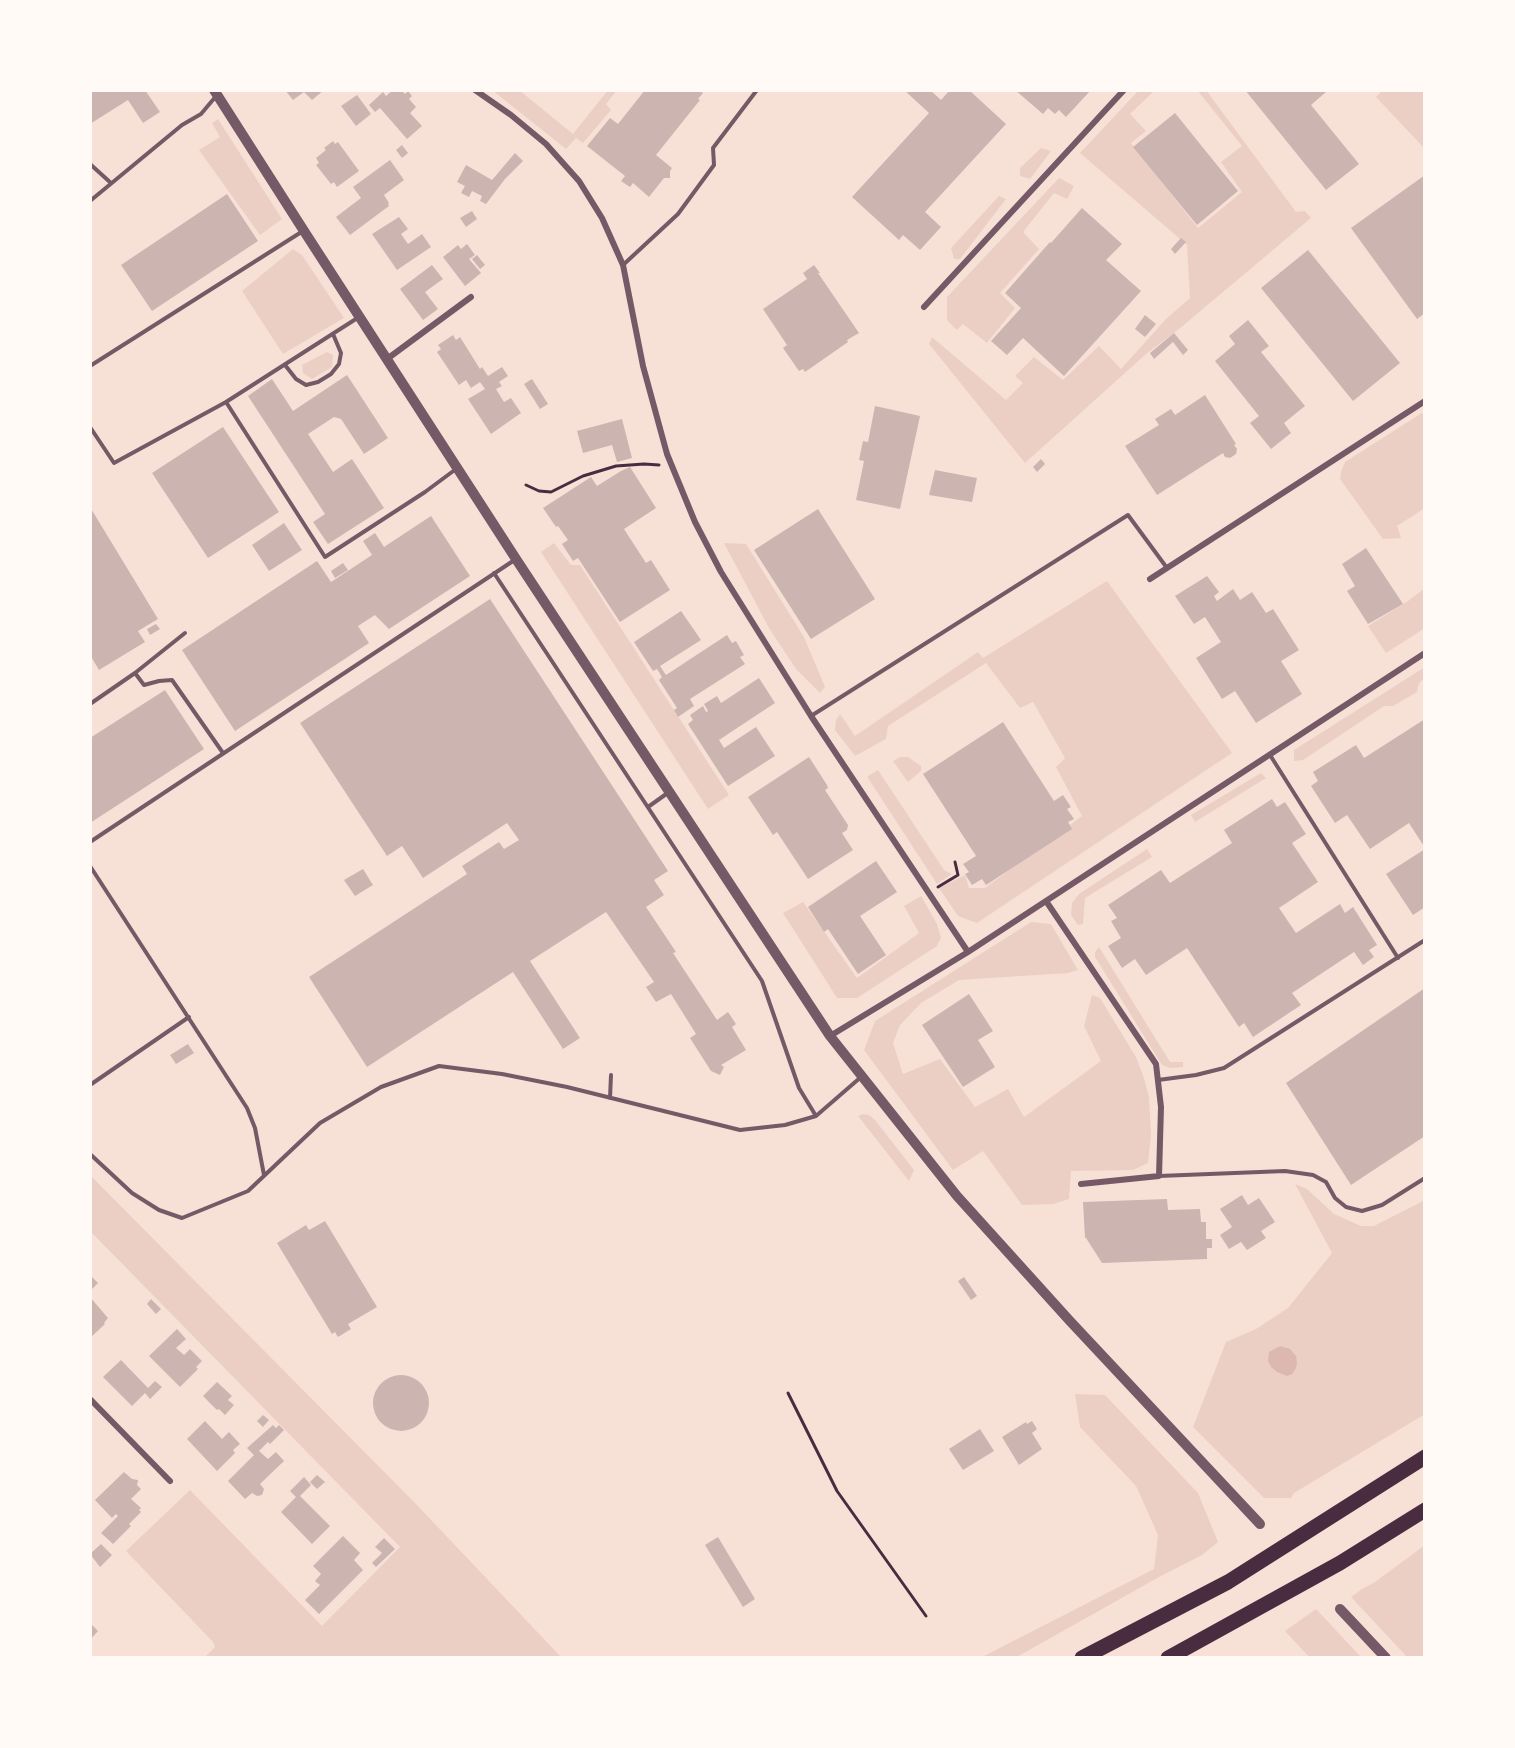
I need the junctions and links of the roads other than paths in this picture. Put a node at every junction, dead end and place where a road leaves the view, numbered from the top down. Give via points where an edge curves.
1 (475, 90) edge
2 (757, 90) edge
3 (1124, 90) edge
4 (216, 92) edge
5 (90, 164) edge
6 (111, 183) junction
7 (90, 201) edge
8 (304, 231) junction
9 (623, 265) junction
10 (471, 297) dead end
11 (924, 307) dead end
12 (359, 317) junction
13 (333, 334) junction
14 (387, 359) junction
15 (285, 365) junction
16 (90, 366) edge
17 (1425, 401) edge
18 (226, 402) junction
19 (90, 427) edge
20 (458, 468) junction
21 (516, 559) junction
22 (1167, 568) junction
23 (495, 573) junction
24 (1150, 579) dead end
25 (185, 633) dead end
26 (1425, 653) edge
27 (135, 673) junction
28 (90, 704) edge
29 (812, 716) junction
30 (224, 753) junction
31 (1270, 754) junction
32 (670, 792) junction
33 (648, 807) junction
34 (90, 842) edge
35 (90, 866) edge
36 (1046, 901) junction
37 (1425, 940) edge
38 (968, 952) junction
39 (1398, 958) junction
40 (189, 1017) junction
41 (830, 1036) junction
42 (611, 1075) dead end
43 (862, 1077) junction
44 (1158, 1080) junction
45 (90, 1085) edge
46 (610, 1098) junction
47 (816, 1116) junction
48 (90, 1154) edge
49 (264, 1175) junction
50 (1159, 1176) junction
51 (1425, 1178) edge
52 (1081, 1184) dead end
53 (90, 1399) edge
54 (1425, 1457) edge
55 (170, 1481) dead end
56 (1425, 1510) edge
57 (1260, 1524) dead end
58 (1340, 1610) dead end
59 (1082, 1658) edge
60 (1168, 1658) edge
61 (1386, 1658) edge

1 - 9 street via 546,144 579,181 602,218
2 - 9 lane via 713,148 714,165 678,214
3 - 11 street
4 - 6 lane via 201,114
4 - 8 street
5 - 6 lane
6 - 7 lane
8 - 12 street
8 - 16 lane
9 - 29 street via 643,366 667,454 695,522 721,572
10 - 14 street
12 - 13 lane
12 - 14 street
13 - 15 lane
13 - 15 lane via 341,353 331,374 306,385
14 - 20 street
15 - 18 lane
17 - 22 street
18 - 19 lane via 114,463
18 - 20 lane via 325,557
20 - 21 street
21 - 23 lane
21 - 32 street
22 - 24 street
22 - 29 lane via 1128,515
23 - 30 lane
23 - 33 lane
25 - 27 lane
26 - 31 street
27 - 28 lane
27 - 30 lane via 144,685 172,680
29 - 38 street
30 - 34 lane
31 - 36 street
31 - 39 lane
32 - 33 lane
32 - 41 street
33 - 47 lane via 762,981 799,1088
35 - 40 lane
36 - 38 street
36 - 44 street via 1156,1064
37 - 39 lane
38 - 41 street
39 - 44 lane via 1224,1068
40 - 45 lane
40 - 49 lane via 247,1108
41 - 43 street
42 - 46 lane
43 - 47 lane
43 - 57 street via 957,1196
44 - 50 street
46 - 47 lane via 740,1130 785,1125
46 - 49 lane via 502,1074 439,1066 381,1088 320,1123
48 - 49 lane via 132,1193 159,1210 182,1218 248,1191
50 - 51 lane via 1285,1171 1313,1175 1326,1182 1346,1207 1362,1211 1382,1205
50 - 52 street
53 - 55 street
54 - 59 highway via 1228,1582
56 - 60 highway via 1340,1563
58 - 61 street

